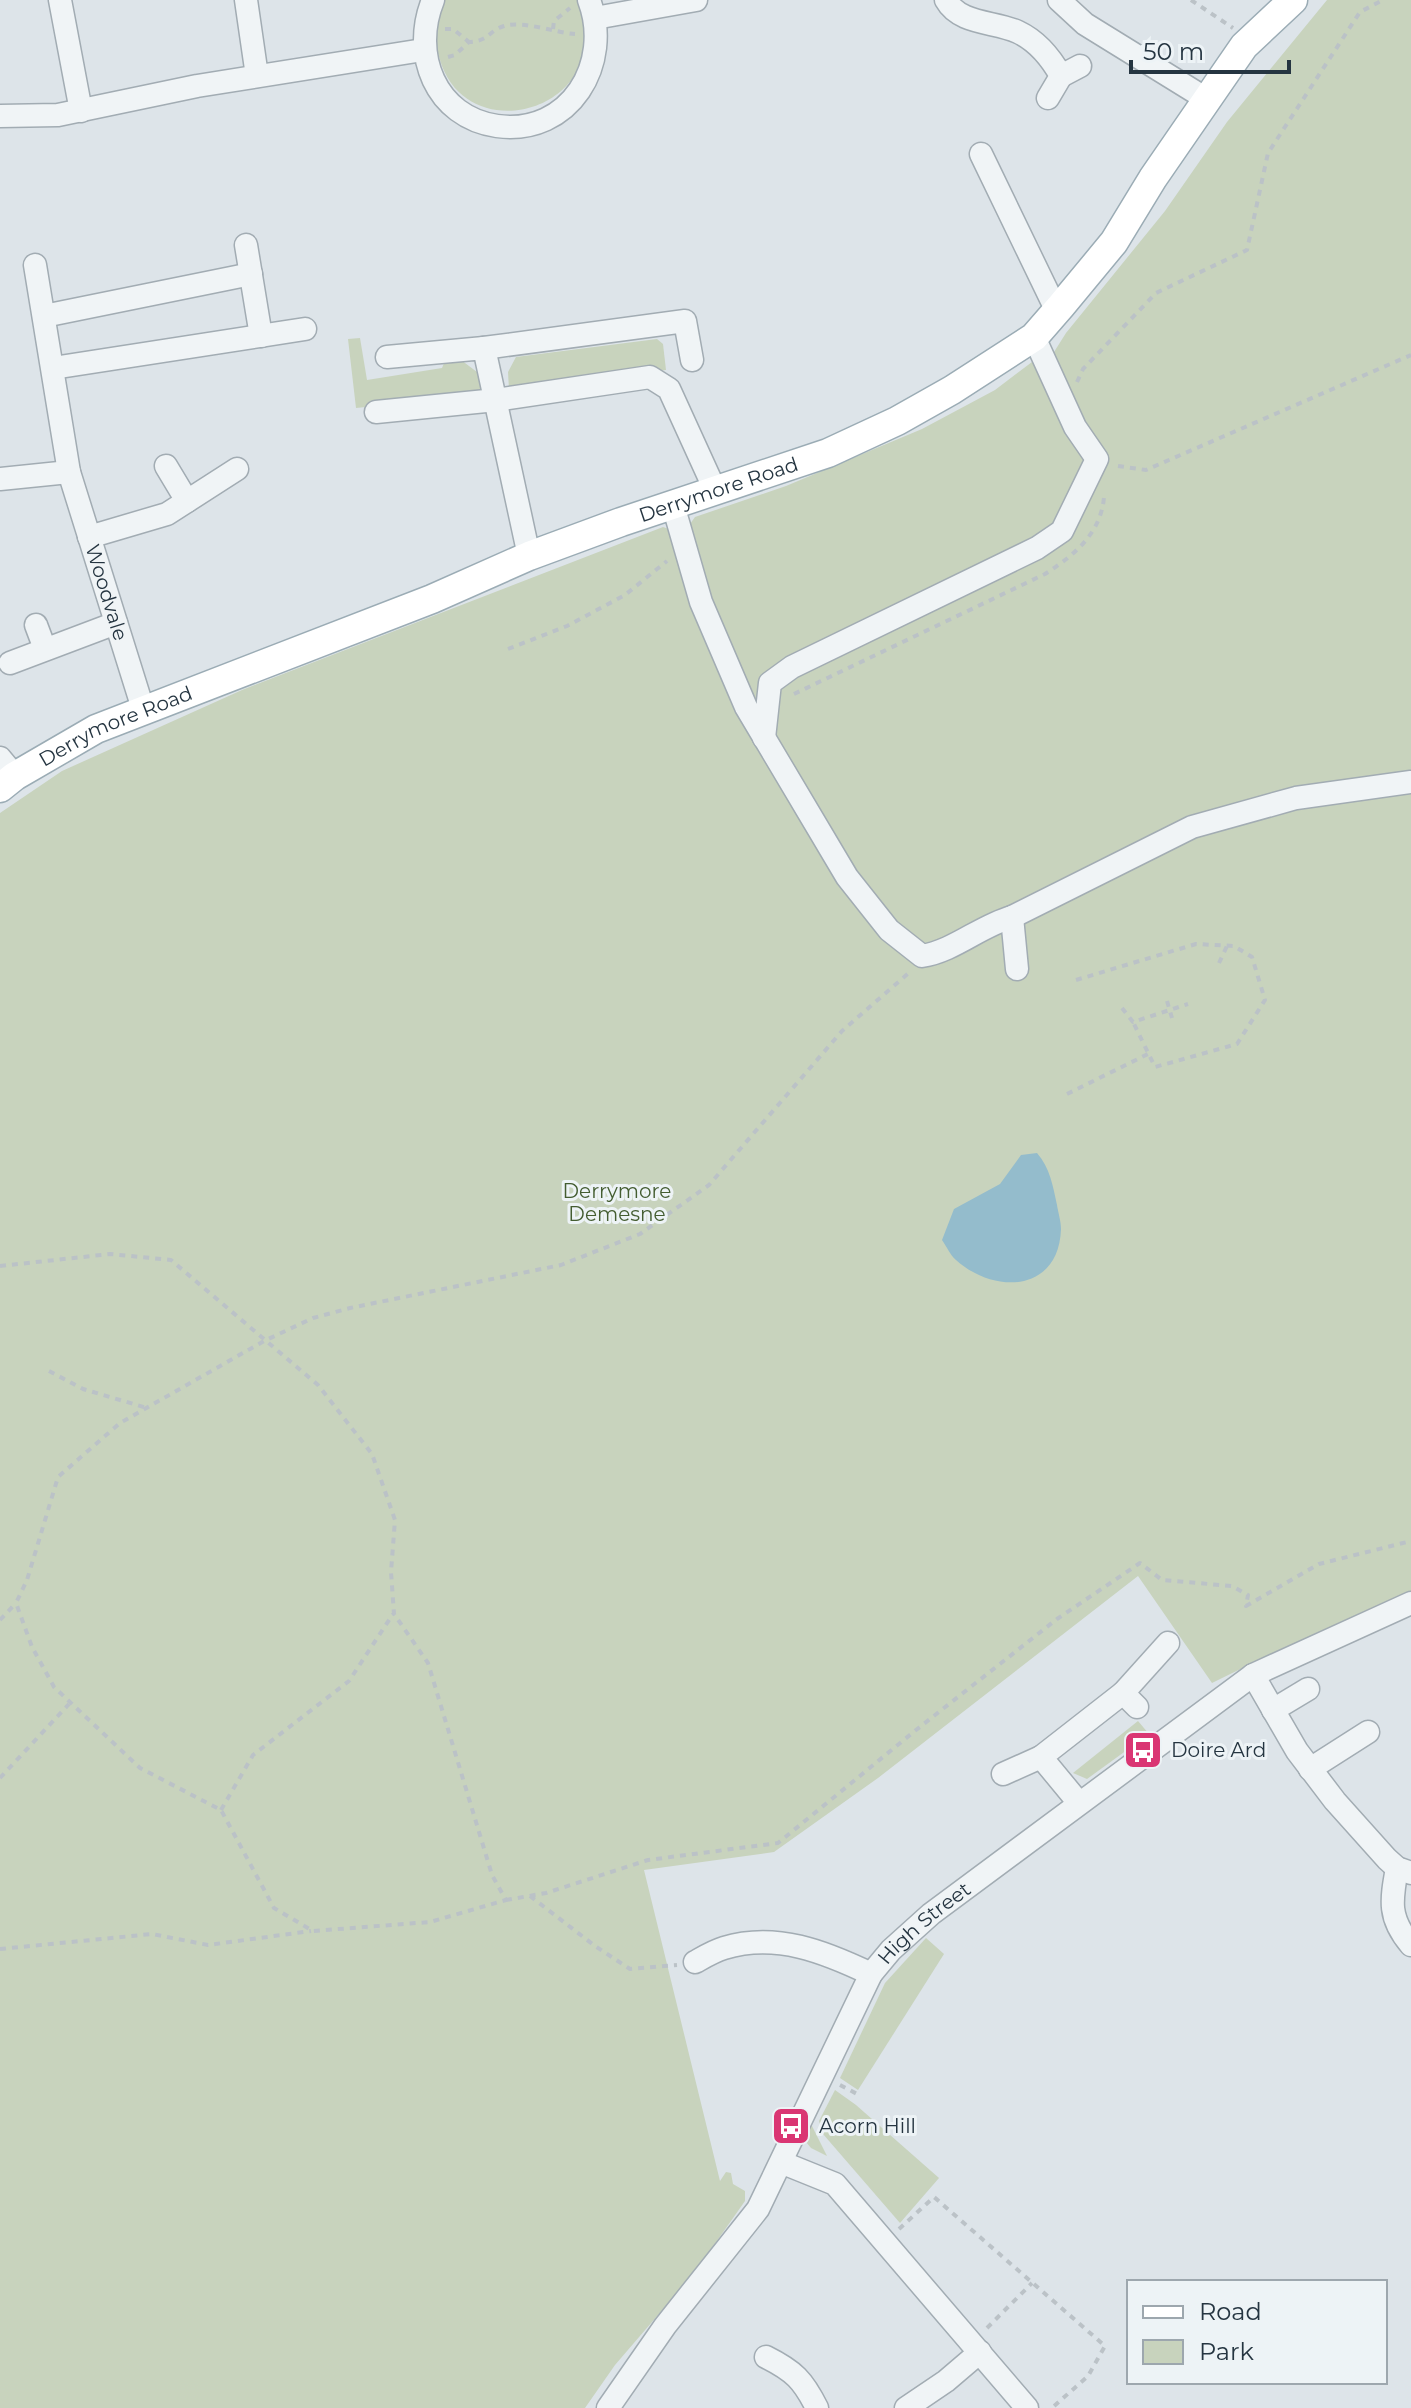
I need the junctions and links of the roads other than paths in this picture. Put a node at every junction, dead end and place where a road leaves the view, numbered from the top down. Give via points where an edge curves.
1 (60, 0) edge
2 (246, 0) edge
3 (433, 0) edge
4 (696, 0) edge
5 (946, 0) edge
6 (1059, 0) edge
7 (1293, 0) edge
8 (593, 17) edge
9 (424, 55) junction
10 (257, 76) junction
11 (1048, 98) dead end
12 (1208, 100) junction
13 (81, 111) junction
14 (0, 116) edge
15 (981, 154) dead end
16 (246, 245) dead end
17 (35, 265) dead end
18 (251, 274) junction
19 (1059, 308) junction
20 (44, 316) junction
21 (305, 329) dead end
22 (261, 336) junction
23 (1034, 337) junction
24 (484, 348) junction
25 (387, 357) dead end
26 (692, 360) dead end
27 (53, 368) junction
28 (496, 400) junction
29 (376, 412) dead end
30 (166, 466) dead end
31 (237, 469) dead end
32 (69, 472) junction
33 (0, 479) edge
34 (715, 490) junction
35 (187, 501) junction
36 (673, 505) junction
37 (89, 537) junction
38 (529, 556) junction
39 (116, 623) junction
40 (36, 625) dead end
41 (45, 649) junction
42 (10, 663) dead end
43 (144, 712) junction
44 (764, 738) junction
45 (5, 774) edge
46 (1411, 782) edge
47 (1012, 917) junction
48 (1017, 969) dead end
49 (1411, 1603) edge
50 (1168, 1643) dead end
51 (1253, 1675) junction
52 (1308, 1689) dead end
53 (1273, 1710) junction
54 (1368, 1732) dead end
55 (1041, 1757) junction
56 (1310, 1769) junction
57 (1003, 1774) dead end
58 (1079, 1803) junction
59 (1404, 1871) edge
60 (1411, 1945) edge
61 (695, 1962) road end
62 (871, 1974) junction
63 (783, 2163) junction
64 (980, 2352) junction
65 (766, 2357) dead end
66 (608, 2408) edge
67 (817, 2408) edge
68 (906, 2408) edge
69 (1027, 2408) edge

1 - 13 street
2 - 10 street
3 - 9 street via 424,20
4 - 8 street
5 - 11 street via 961,16 1019,32 1071,71
6 - 12 street via 1085,24
7 - 12 main road, Derrymore Road via 1248,43
8 - 9 street via 597,48 590,75 574,99 552,116 525,125 497,126 470,117 447,100
9 - 10 street
10 - 13 street
12 - 19 main road, Derrymore Road via 1114,242
13 - 14 street
15 - 19 street
16 - 18 street
17 - 20 street, Woodvale
18 - 20 street
18 - 22 street
19 - 23 main road, Derrymore Road
20 - 27 street, Woodvale
21 - 22 street
22 - 27 street
23 - 34 main road, Derrymore Road via 897,421 828,453
23 - 44 street via 1075,427 1097,459 1062,531 792,667 770,683
24 - 25 street
24 - 26 street via 685,321
24 - 28 street
27 - 32 street, Woodvale
28 - 29 street
28 - 34 street via 650,377 669,389
28 - 38 street
30 - 35 street
31 - 35 street
32 - 33 street
32 - 37 street, Woodvale
34 - 36 main road, Derrymore Road
35 - 37 street via 167,514
36 - 38 main road, Derrymore Road
36 - 44 street via 701,602
37 - 39 street, Woodvale
38 - 43 main road, Derrymore Road
39 - 41 street
39 - 43 street, Woodvale
40 - 41 street
41 - 42 street
43 - 45 main road, Derrymore Road via 96,729
44 - 47 street via 847,877 889,930 922,956
46 - 47 street via 1296,798 1192,827
47 - 48 street
49 - 51 street, High Street
50 - 55 street via 1130,1700
51 - 53 street
51 - 58 street, High Street
52 - 53 street
53 - 56 street
54 - 56 street
55 - 57 street
55 - 58 street
56 - 59 street
58 - 62 street, High Street via 931,1914
59 - 60 street via 1391,1897 1394,1922
61 - 62 street via 724,1948 770,1942 831,1955
62 - 63 street, High Street
63 - 64 street via 835,2184
63 - 66 street, High Street via 758,2209
64 - 68 street
64 - 69 street
65 - 67 street via 805,2384

